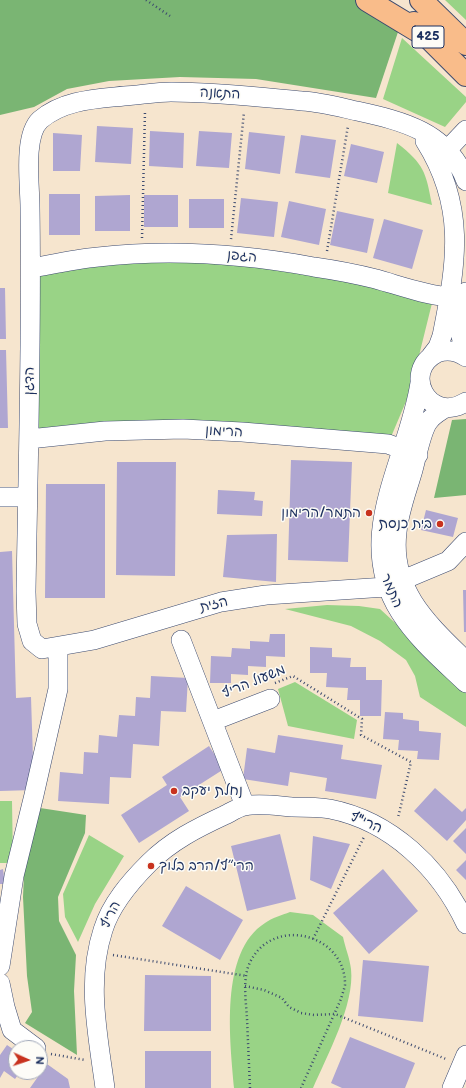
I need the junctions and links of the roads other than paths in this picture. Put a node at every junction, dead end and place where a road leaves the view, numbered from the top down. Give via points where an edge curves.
1 (367, 0) edge
2 (388, 0) edge
3 (421, 0) edge
4 (428, 37) junction
5 (466, 44) edge
6 (466, 75) edge
7 (39, 122) joint
8 (404, 124) junction
9 (466, 130) edge
10 (447, 150) junction
11 (466, 181) edge
12 (32, 268) junction
13 (458, 294) edge
14 (431, 356) junction
15 (466, 356) edge
16 (420, 383) junction
17 (466, 402) edge
18 (445, 408) junction
19 (29, 439) junction
20 (410, 452) junction
21 (0, 496) edge
22 (28, 497) junction
23 (466, 542) edge
24 (394, 584) junction
25 (182, 640) dead end
26 (32, 641) joint
27 (58, 647) junction
28 (466, 661) edge
29 (466, 683) edge
30 (271, 692) road end
31 (213, 721) junction
32 (245, 806) junction
33 (466, 924) edge
34 (0, 966) edge
35 (0, 983) edge
36 (25, 1040) edge
37 (464, 1060) edge
38 (105, 1088) edge
39 (452, 1088) edge

1 - 4 main road
2 - 4 main road, 425
3 - 5 main road, 425
4 - 6 main road, 425
7 - 8 street, התאנה via 74,102 169,92 312,102
7 - 12 street, הדגן via 32,137 29,156
8 - 10 street, התאנה via 424,130
8 - 13 street, התאנה via 420,136 437,156 456,196 460,218
9 - 10 street
10 - 11 street, התאנה via 462,170
12 - 13 street, הגפן via 97,257 165,252 230,256 324,268 434,296
12 - 19 street, הדגן
13 - 14 street, התאנה via 438,346
13 - 15 street, התאנה via 460,336
14 - 15 street via 450,351
14 - 16 street, התאנה via 420,372
16 - 18 street via 427,398
16 - 20 street, התמר
17 - 18 street
18 - 20 street, התמר via 427,422
19 - 20 street, הרימון via 105,431 183,429 388,444
19 - 22 street, הדגן
20 - 24 street, התמר via 386,505 381,530 380,553
21 - 22 street
22 - 26 street, הדגן via 26,616
23 - 24 street via 448,560
24 - 27 street, הזית via 266,595 221,602 94,640
24 - 28 street, התמר
24 - 29 street, התמר via 400,612
25 - 31 street
26 - 27 street, הזית via 42,649
27 - 34 street via 58,689 14,876
30 - 31 street
31 - 32 street
32 - 33 street, הרי"ף via 328,809 358,816 394,836 424,862 456,904
32 - 38 street, הריף via 184,836 158,854 117,900 103,929 93,995
35 - 36 street via 4,1007 12,1030
37 - 39 street

